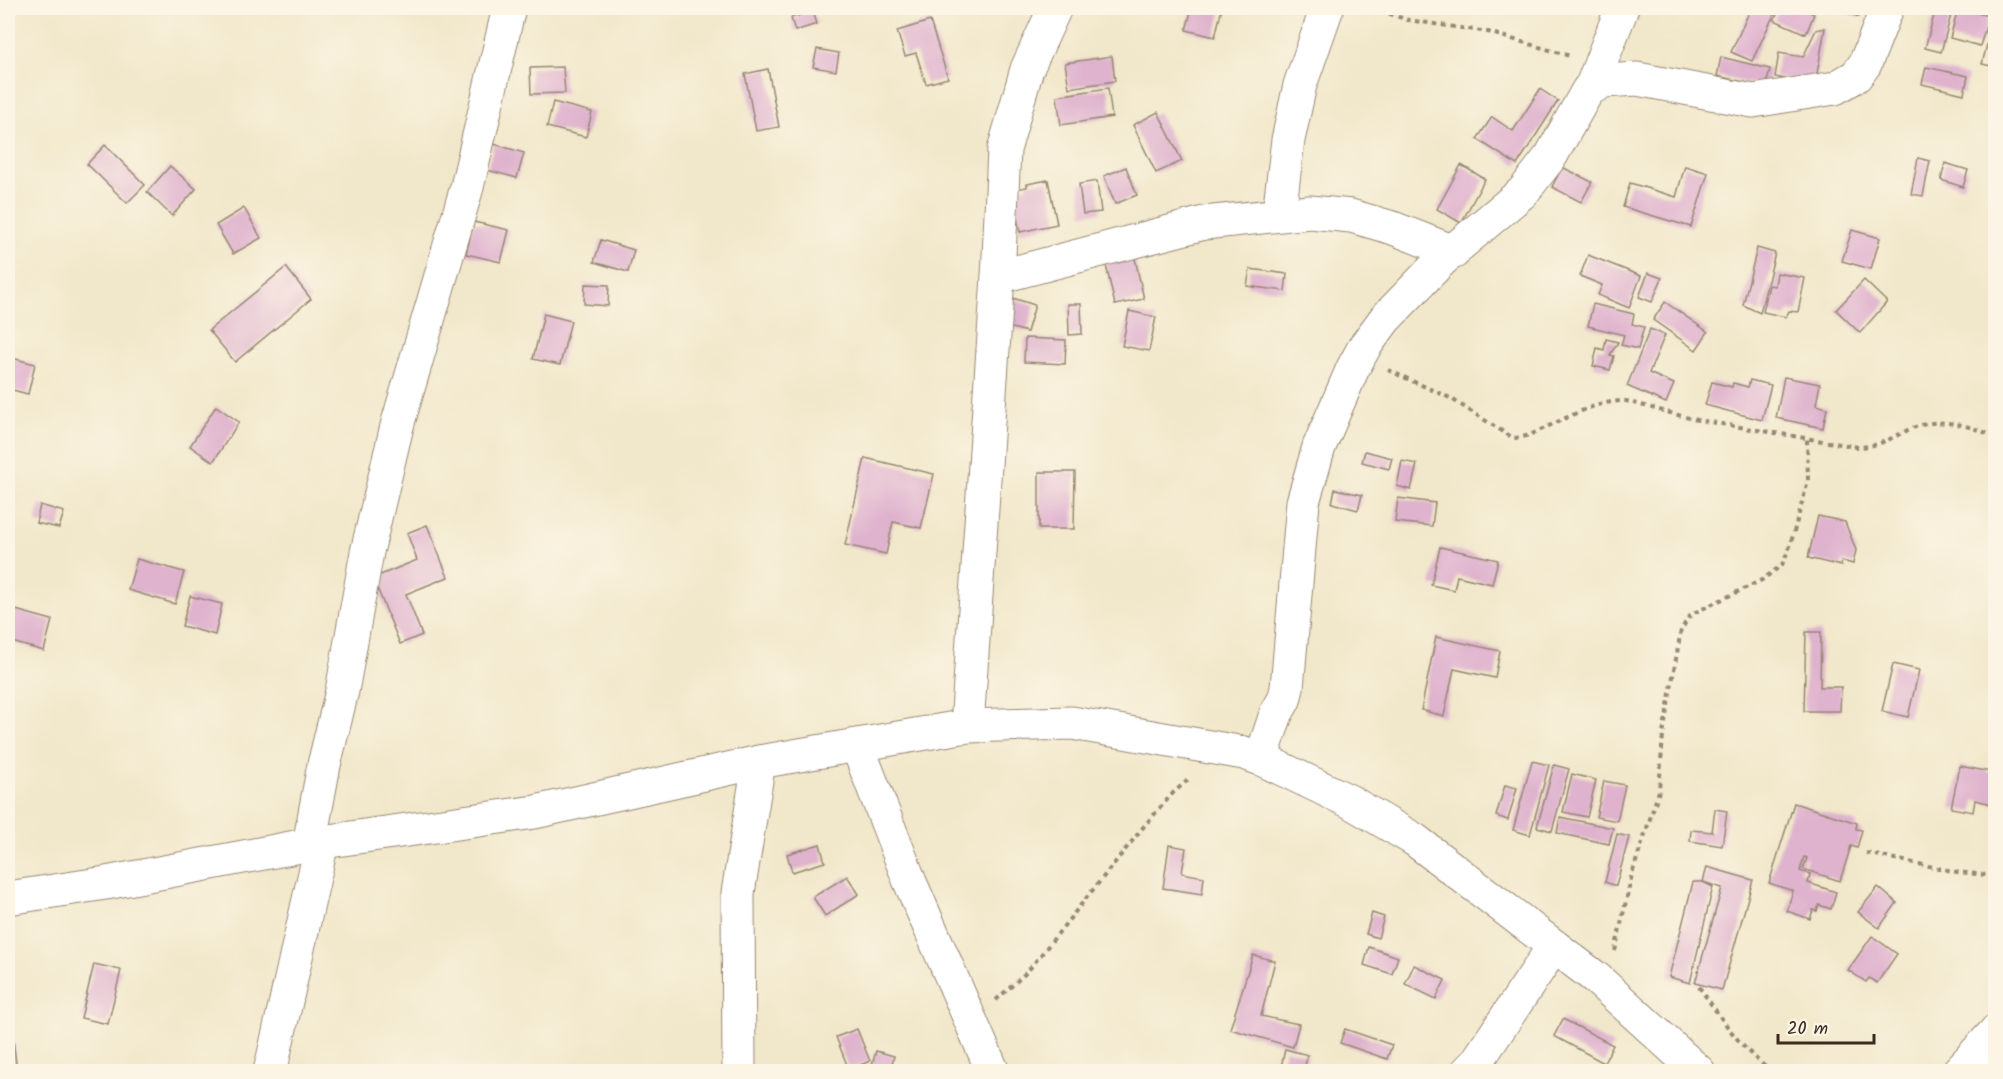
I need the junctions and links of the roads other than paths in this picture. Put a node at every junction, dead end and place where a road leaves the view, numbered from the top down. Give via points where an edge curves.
1 (509, 8) edge
2 (1055, 8) edge
3 (1327, 8) edge
4 (1622, 8) edge
5 (1887, 8) edge
6 (1595, 77) junction
7 (1279, 214) junction
8 (1454, 252) junction
9 (998, 277) junction
10 (966, 726) junction
11 (857, 745) junction
12 (1261, 759) junction
13 (759, 762) junction
14 (315, 843) junction
15 (8, 898) edge
16 (1554, 946) junction
17 (1995, 1031) edge
18 (270, 1071) edge
19 (739, 1071) edge
20 (993, 1071) edge
21 (1467, 1071) edge
22 (1699, 1071) edge
23 (1958, 1071) edge

1 - 14 street via 467,187 391,449 367,552 342,691 324,765
2 - 9 street via 1027,69 1004,150
3 - 7 street via 1300,85 1288,140
4 - 6 street
5 - 6 street via 1865,64 1856,76 1835,88 1753,101 1636,79 1604,81
6 - 8 street via 1551,156 1523,192
7 - 8 street via 1351,216
7 - 9 street via 1204,223
8 - 12 street via 1385,319 1359,357 1319,447 1303,502 1287,688
9 - 10 street
10 - 11 street
10 - 12 street via 1072,723
11 - 13 street
11 - 20 street via 910,882
12 - 16 street via 1349,801 1415,840
13 - 14 street via 535,812
13 - 19 street via 738,893
14 - 15 street
14 - 18 street
16 - 21 street
16 - 22 street
17 - 23 street

